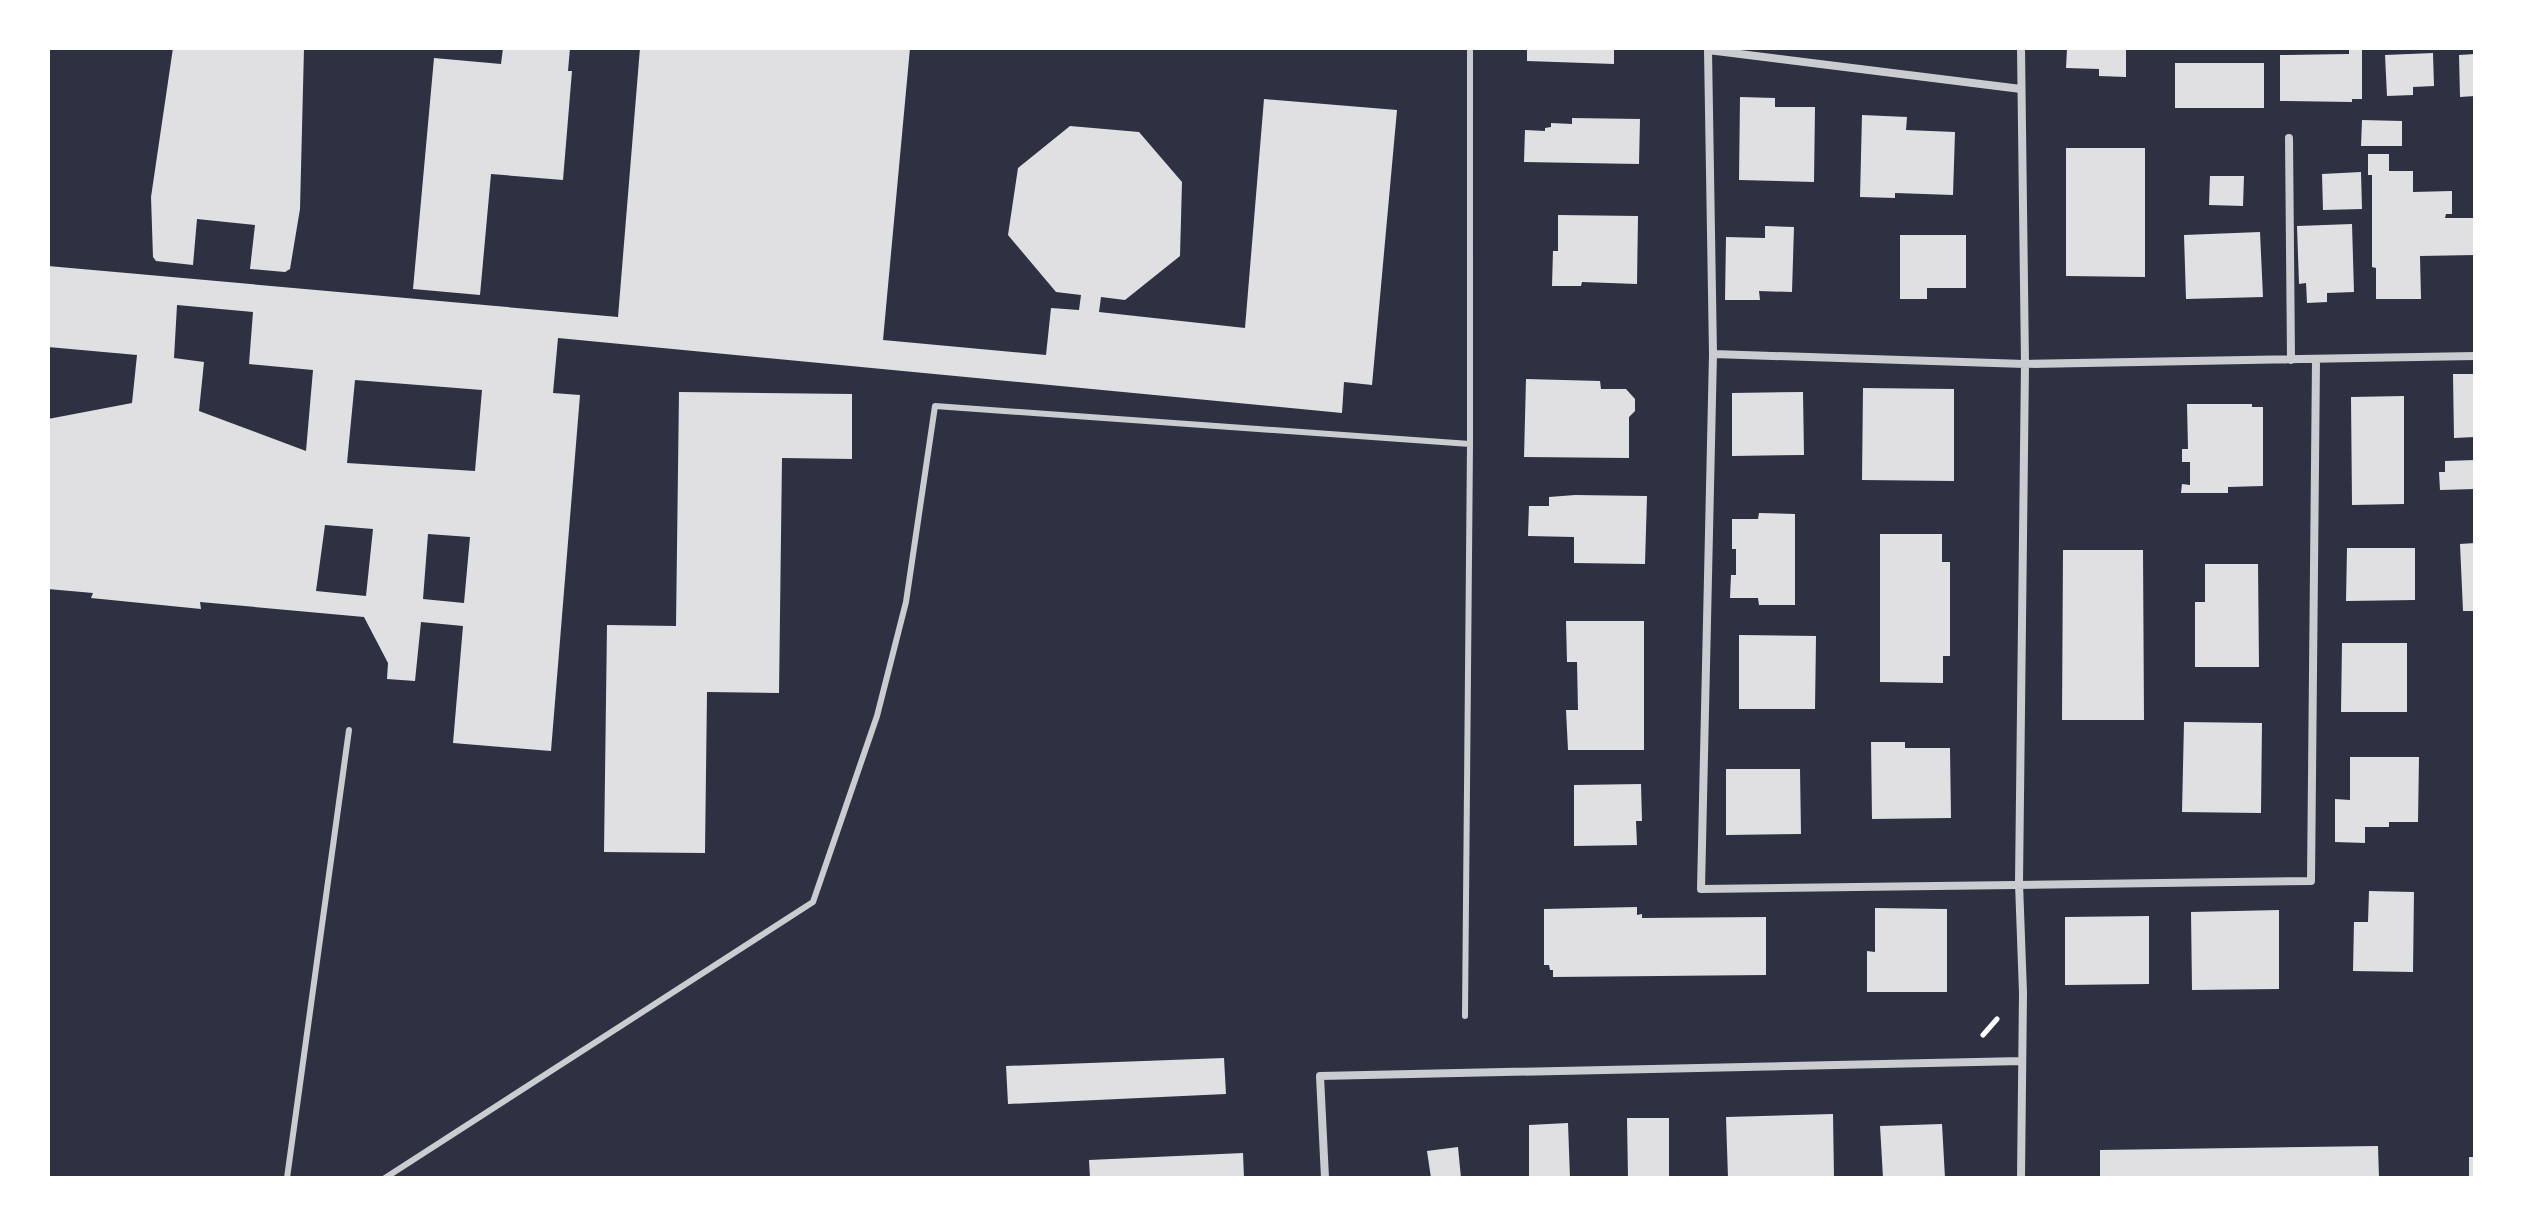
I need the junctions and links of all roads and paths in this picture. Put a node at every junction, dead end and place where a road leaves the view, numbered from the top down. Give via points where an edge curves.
1 (1470, 48) edge
2 (2021, 48) edge
3 (2021, 89) junction
4 (2289, 138) dead end
5 (1713, 354) junction
6 (2475, 356) edge
7 (2291, 360) junction
8 (2316, 360) junction
9 (2025, 364) junction
10 (1470, 444) junction
11 (349, 730) dead end
12 (2019, 883) junction
13 (1465, 1016) dead end
14 (2022, 1061) junction
15 (287, 1178) edge
16 (385, 1178) edge
17 (1325, 1178) edge
18 (2021, 1178) edge

1 - 10 lane
2 - 3 street
3 - 5 street via 1708,50
3 - 9 street
4 - 7 street
5 - 9 street
5 - 12 street via 1701,889
6 - 8 street
7 - 8 street
7 - 9 street
8 - 12 street via 2311,881
9 - 12 street
10 - 13 lane
10 - 16 lane via 935,406 906,602 877,716 813,902
11 - 15 lane
12 - 14 street
14 - 17 street via 1320,1076
14 - 18 street

